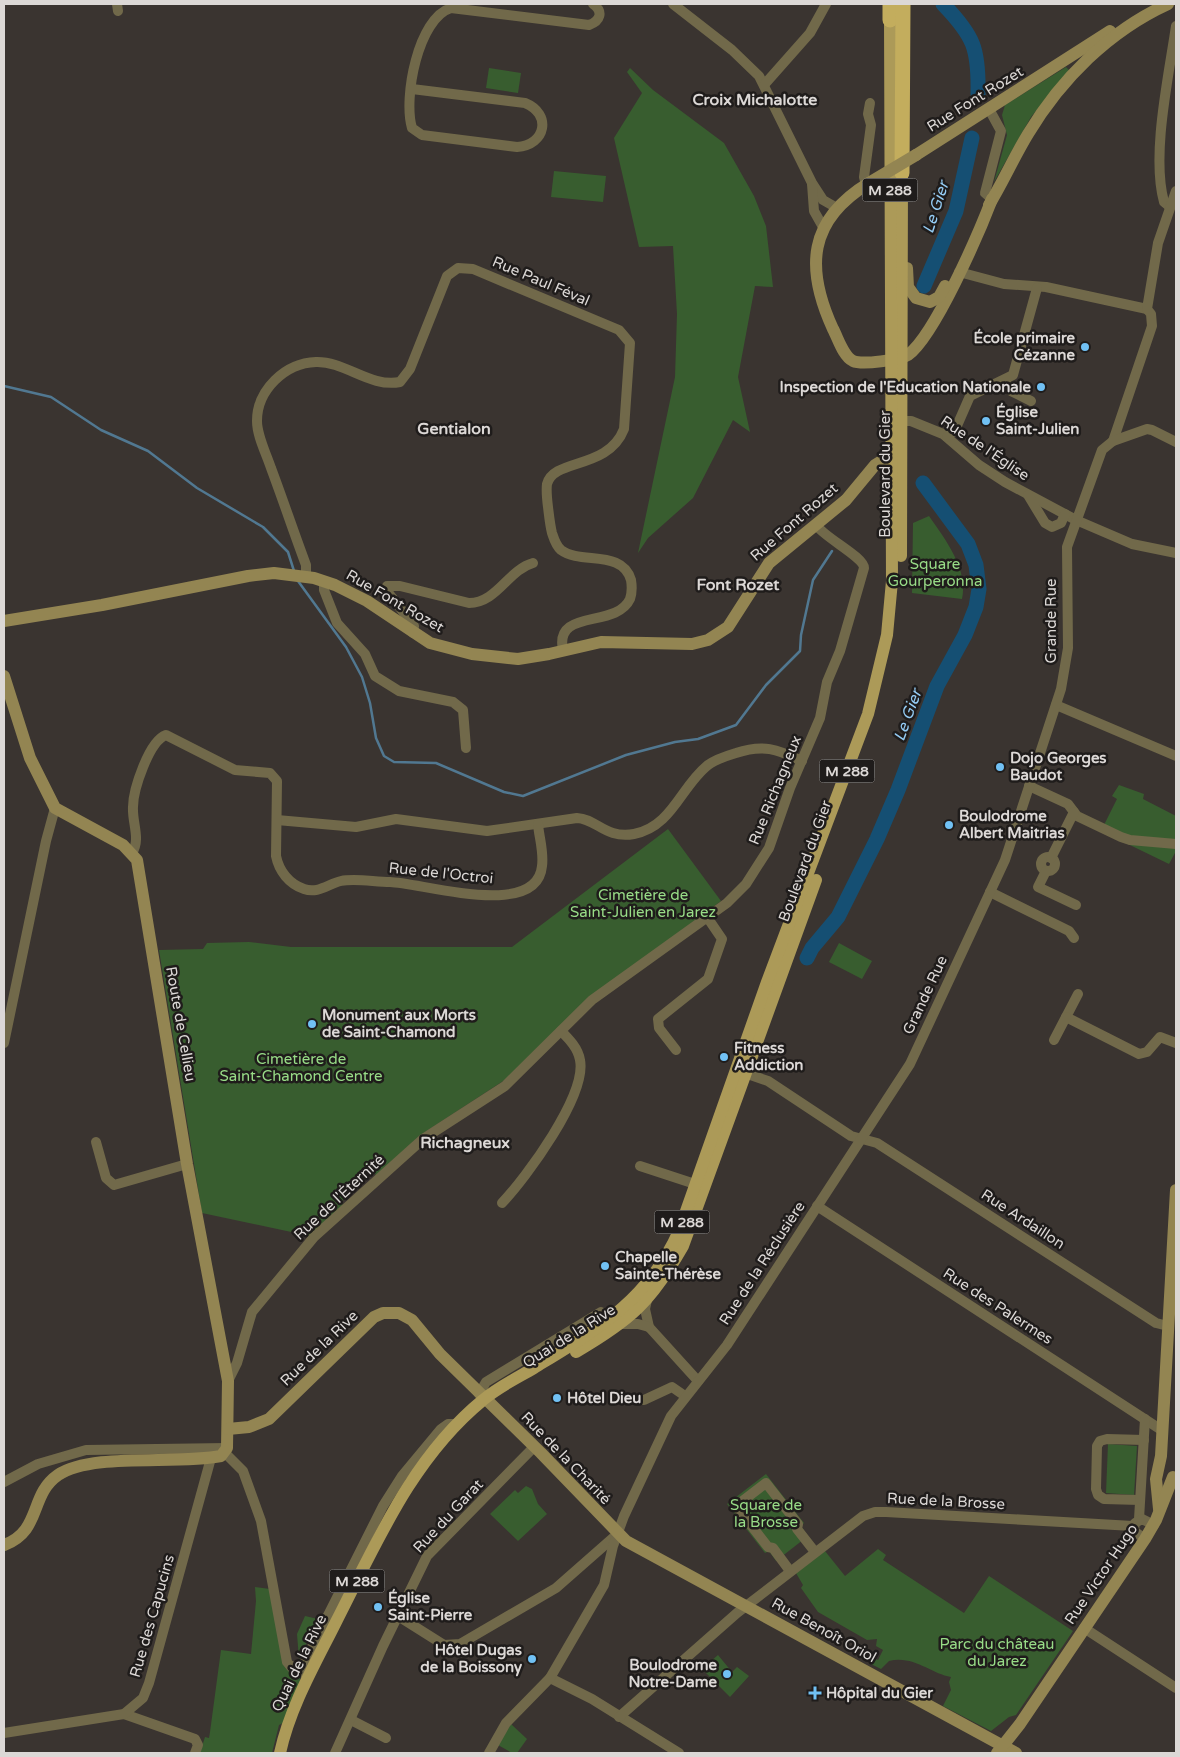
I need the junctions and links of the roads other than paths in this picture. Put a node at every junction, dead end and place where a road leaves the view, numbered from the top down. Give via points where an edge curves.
1 (593, 4) edge
2 (673, 4) edge
3 (826, 4) edge
4 (890, 4) edge
5 (903, 4) edge
6 (1155, 4) edge
7 (1168, 4) edge
8 (890, 20) joint
9 (1129, 23) junction
10 (1176, 26) edge
11 (1079, 67) junction
12 (1054, 68) junction
13 (764, 84) junction
14 (412, 90) junction
15 (870, 103) dead end
16 (988, 110) junction
17 (902, 173) joint
18 (812, 183) junction
19 (868, 184) junction
20 (902, 189) junction
21 (1176, 190) edge
22 (992, 199) junction
23 (1170, 206) junction
24 (837, 208) junction
25 (823, 227) junction
26 (964, 248) junction
27 (959, 272) junction
28 (1037, 288) junction
29 (1147, 309) junction
30 (896, 359) junction
31 (1005, 381) junction
32 (1031, 401) dead end
33 (896, 421) junction
34 (947, 437) junction
35 (1113, 441) junction
36 (1176, 442) edge
37 (896, 459) junction
38 (1028, 495) junction
39 (1065, 514) junction
40 (1076, 520) junction
41 (816, 526) junction
42 (1176, 553) edge
43 (533, 563) dead end
44 (299, 576) junction
45 (324, 581) junction
46 (4, 621) edge
47 (413, 633) junction
48 (563, 650) junction
49 (4, 676) edge
50 (1056, 705) junction
51 (466, 748) dead end
52 (1176, 756) edge
53 (802, 760) junction
54 (1029, 786) junction
55 (55, 808) junction
56 (1074, 812) junction
57 (277, 820) junction
58 (538, 824) junction
59 (1176, 844) edge
60 (132, 853) junction
61 (990, 892) junction
62 (1076, 904) dead end
63 (707, 918) junction
64 (1074, 938) dead end
65 (1078, 994) dead end
66 (1066, 1017) junction
67 (561, 1031) junction
68 (1054, 1040) dead end
69 (4, 1043) edge
70 (1176, 1043) edge
71 (676, 1050) dead end
72 (740, 1071) junction
73 (889, 1098) joint
74 (444, 1125) joint
75 (862, 1138) junction
76 (96, 1142) dead end
77 (187, 1164) junction
78 (640, 1166) dead end
79 (695, 1184) junction
80 (1176, 1190) edge
81 (502, 1203) dead end
82 (817, 1206) junction
83 (1173, 1278) edge
84 (647, 1300) junction
85 (601, 1312) dead end
86 (622, 1324) junction
87 (1168, 1326) junction
88 (649, 1327) junction
89 (1172, 1341) edge
90 (228, 1381) junction
91 (698, 1381) junction
92 (685, 1396) junction
93 (485, 1399) junction
94 (644, 1400) dead end
95 (1145, 1419) junction
96 (457, 1424) junction
97 (228, 1430) junction
98 (1163, 1431) junction
99 (1144, 1440) junction
100 (534, 1447) junction
101 (221, 1454) junction
102 (1161, 1456) junction
103 (1174, 1478) edge
104 (1156, 1479) junction
105 (4, 1482) edge
106 (411, 1483) junction
107 (1140, 1500) junction
108 (1159, 1510) junction
109 (1136, 1523) junction
110 (1154, 1525) junction
111 (617, 1534) junction
112 (1145, 1539) junction
113 (4, 1545) edge
114 (815, 1552) junction
115 (790, 1571) junction
116 (746, 1606) junction
117 (398, 1616) junction
118 (1084, 1628) junction
119 (302, 1665) junction
120 (550, 1678) junction
121 (307, 1680) junction
122 (1176, 1688) edge
123 (124, 1714) junction
124 (620, 1716) junction
125 (351, 1720) junction
126 (4, 1733) edge
127 (386, 1738) dead end
128 (999, 1750) edge
129 (195, 1753) edge
130 (280, 1753) edge
131 (335, 1753) edge
132 (489, 1753) edge
133 (679, 1753) edge
134 (1016, 1753) edge

1 - 14 street via 600,11 600,16 596,22 581,26 451,8 442,11 422,41
2 - 13 street via 738,56
3 - 13 street via 810,33
4 - 8 highway, M 288
5 - 17 highway, M 288
6 - 9 main road
7 - 9 main road
8 - 30 main road, M 288
9 - 11 main road
9 - 12 main road, Rue Font Rozet
10 - 23 street via 1162,117 1161,175 1164,202
11 - 12 main road via 1070,62
11 - 22 main road via 1040,114
12 - 16 main road, Rue Font Rozet
13 - 18 street
14 - 14 street via 410,122 422,135 526,146 536,141 541,133 543,123 534,107 529,105
15 - 19 street via 871,125 864,177
16 - 19 main road, Rue Font Rozet, bridge
16 - 22 street via 1001,130 985,193
17 - 20 main road
18 - 24 street via 823,200
18 - 25 street via 814,210
19 - 24 main road, Rue Font Rozet
20 - 26 main road via 908,287 916,298 930,302 939,297
20 - 30 main road, M 288
21 - 23 street, Grande Rue
22 - 26 main road
22 - 27 main road
23 - 29 street, Grande Rue via 1158,243
24 - 25 main road, Rue Font Rozet
25 - 30 main road via 817,243 817,284 820,299 843,349 858,362
26 - 27 main road
27 - 28 street via 1004,284
27 - 30 main road via 926,334 914,350
28 - 29 street via 1046,287
28 - 31 street via 1016,370
29 - 35 street, Grande Rue via 1152,326
30 - 33 main road, Boulevard du Gier / M 288
31 - 32 street via 1011,391
31 - 34 street via 970,396 956,428
33 - 34 street, Rue de l'Église via 925,426
33 - 37 main road, Boulevard du Gier / M 288
34 - 38 street, Rue de l'Église via 979,465
35 - 36 street via 1147,429
35 - 40 street, Grande Rue via 1100,455
37 - 41 main road, Rue Font Rozet via 883,460 875,465 846,500
37 - 72 main road, Boulevard du Gier / M 288 via 900,589 894,639 881,696
38 - 39 street, Rue de l'Église
38 - 39 street via 1045,523 1052,528 1057,527
39 - 40 street, Rue de l'Église
40 - 42 street, Rue de l'Église via 1132,544
40 - 50 street, Grande Rue via 1066,558 1067,664
41 - 48 main road, Rue Font Rozet via 769,562 735,618 708,640 692,644 601,642
41 - 53 street, Rue Richagneux via 861,560 864,568 840,651 827,682 823,710
43 - 47 street via 477,603 388,586 387,591 414,626
44 - 45 main road, Rue Font Rozet
44 - 46 main road, Rue Font Rozet via 248,576
44 - 48 street, Rue Paul Féval via 306,565 257,423 259,405 267,388 287,371 317,362 378,382 400,382 410,370 443,282 451,271 465,267 473,269 619,330 632,350 620,439 603,454 555,473 547,492 551,531 561,550 618,564 629,574 632,590 625,607 570,626 563,632
45 - 47 main road, Rue Font Rozet via 367,600
45 - 51 street via 324,590 337,623 365,654 375,676 403,693 459,705 463,710
47 - 48 main road, Rue Font Rozet via 446,649 503,658 532,657
49 - 55 main road via 30,758
50 - 52 street
50 - 54 street, Grande Rue
53 - 58 street via 778,749 763,748 722,757 701,771 662,821 633,834 611,833 582,818
53 - 63 street, Rue Richagneux via 769,848 746,884
54 - 56 street via 1068,804
54 - 61 street, Grande Rue via 1005,860
55 - 60 main road
55 - 69 street
56 - 59 street via 1130,840
56 - 62 street via 1051,858 1055,866 1046,871 1038,887
57 - 58 street via 356,826 396,820 487,831
57 - 58 street, Rue de l'Octroi via 278,866 293,883 304,889 320,890 342,881 403,882 486,896 521,892 539,876 542,855
57 - 60 street, Rue de l'Octroi via 275,776 235,770 170,736 160,737 142,771 134,799 137,842
60 - 77 main road, Route de Cellieu via 138,860
61 - 64 street via 1069,931
61 - 73 street, Grande Rue via 910,1064
63 - 67 street, Rue Richagneux via 592,1000
63 - 71 street via 722,939 710,977 658,1019 659,1028
65 - 66 street
66 - 68 street
66 - 70 street via 1139,1054 1147,1052 1160,1037
67 - 74 street, Rue Richagneux via 505,1086
67 - 81 street via 580,1058 577,1084 546,1148
72 - 75 street, Rue Ardaillon via 768,1081 851,1136
72 - 79 main road, Quai de la Rive / M 288
72 - 84 main road, Quai de la Rive / M 288 via 682,1246 670,1270
73 - 75 street, Rue de la Réclusière
74 - 90 street, Rue de l'Éternité via 417,1143 314,1237 252,1312 237,1364
75 - 82 street, Rue de la Réclusière
75 - 87 street, Rue Ardaillon via 877,1143 1156,1323
76 - 77 street via 106,1178 114,1185
77 - 90 main road, Route de Cellieu
78 - 79 street
79 - 93 main road, Quai de la Rive / M 288 via 669,1251 636,1297 599,1328
80 - 83 main road, Rue Victor Hugo
82 - 91 street, Rue de la Réclusière via 726,1345
82 - 95 street, Rue des Palermes
83 - 87 main road, Rue Victor Hugo
84 - 86 main road, Quai de la Rive / M 288
84 - 88 street via 645,1309
85 - 93 street via 486,1382
86 - 88 street
86 - 93 main road, Quai de la Rive / M 288
87 - 89 main road, Rue Victor Hugo
88 - 91 street
89 - 98 main road, Rue Victor Hugo
90 - 97 main road, Route de Cellieu
91 - 92 street, Rue de la Réclusière
92 - 94 street via 672,1387
92 - 111 street, Rue de la Réclusière via 662,1430
93 - 96 main road, Quai de la Rive / M 288
93 - 97 main road, Rue de la Rive via 412,1320 399,1313 383,1313 368,1323 269,1419 249,1427
93 - 100 main road, Rue de la Charité
93 - 106 main road, Quai de la Rive / M 288 via 446,1448
95 - 98 street, Rue des Palermes
95 - 99 street
96 - 106 main road, Quai de la Rive / M 288 via 417,1471
96 - 119 street via 448,1424 441,1429 402,1476 383,1506
97 - 101 main road, Route de Cellieu
98 - 102 main road, Rue Victor Hugo
99 - 107 street
99 - 107 street via 1107,1439 1097,1446 1098,1495 1104,1499
100 - 111 main road, Rue de la Charité
100 - 117 street, Rue du Garat via 427,1556
101 - 105 street via 86,1450 38,1464
101 - 113 main road via 92,1464 68,1469 45,1486 26,1532
101 - 119 street via 243,1471 261,1521 287,1662 290,1667
101 - 123 street, Rue des Capucins via 150,1683 143,1698
102 - 103 main road
102 - 104 main road, Rue Victor Hugo
103 - 104 main road via 1164,1472
103 - 108 main road, Rue Victor Hugo
104 - 108 main road, Rue Victor Hugo
106 - 121 main road, Quai de la Rive / M 288 via 392,1512
107 - 109 street
108 - 110 main road, Rue Victor Hugo
109 - 110 street, Rue de la Brosse
109 - 112 street via 1136,1533
109 - 114 street, Rue de la Brosse via 875,1512 852,1522
110 - 112 main road, Rue Victor Hugo
111 - 116 main road, Rue Benoît Oriol
111 - 117 street via 556,1588 460,1644 444,1645
111 - 120 street via 604,1585
112 - 118 main road, Rue Victor Hugo
114 - 115 street, Rue de la Brosse
114 - 115 street via 766,1483 736,1506
115 - 116 street, Rue de la Brosse
116 - 124 street, Rue de la Brosse
116 - 128 main road, Rue Benoît Oriol
117 - 125 street, Rue du Garat
118 - 122 street
118 - 128 main road, Rue Victor Hugo
119 - 121 street
120 - 124 street
120 - 132 street via 506,1723
121 - 130 main road, Quai de la Rive / M 288 via 289,1720
123 - 126 street
123 - 129 street via 196,1739
124 - 133 street
125 - 127 street
125 - 131 street, Rue du Garat
128 - 134 main road, Rue Benoît Oriol

